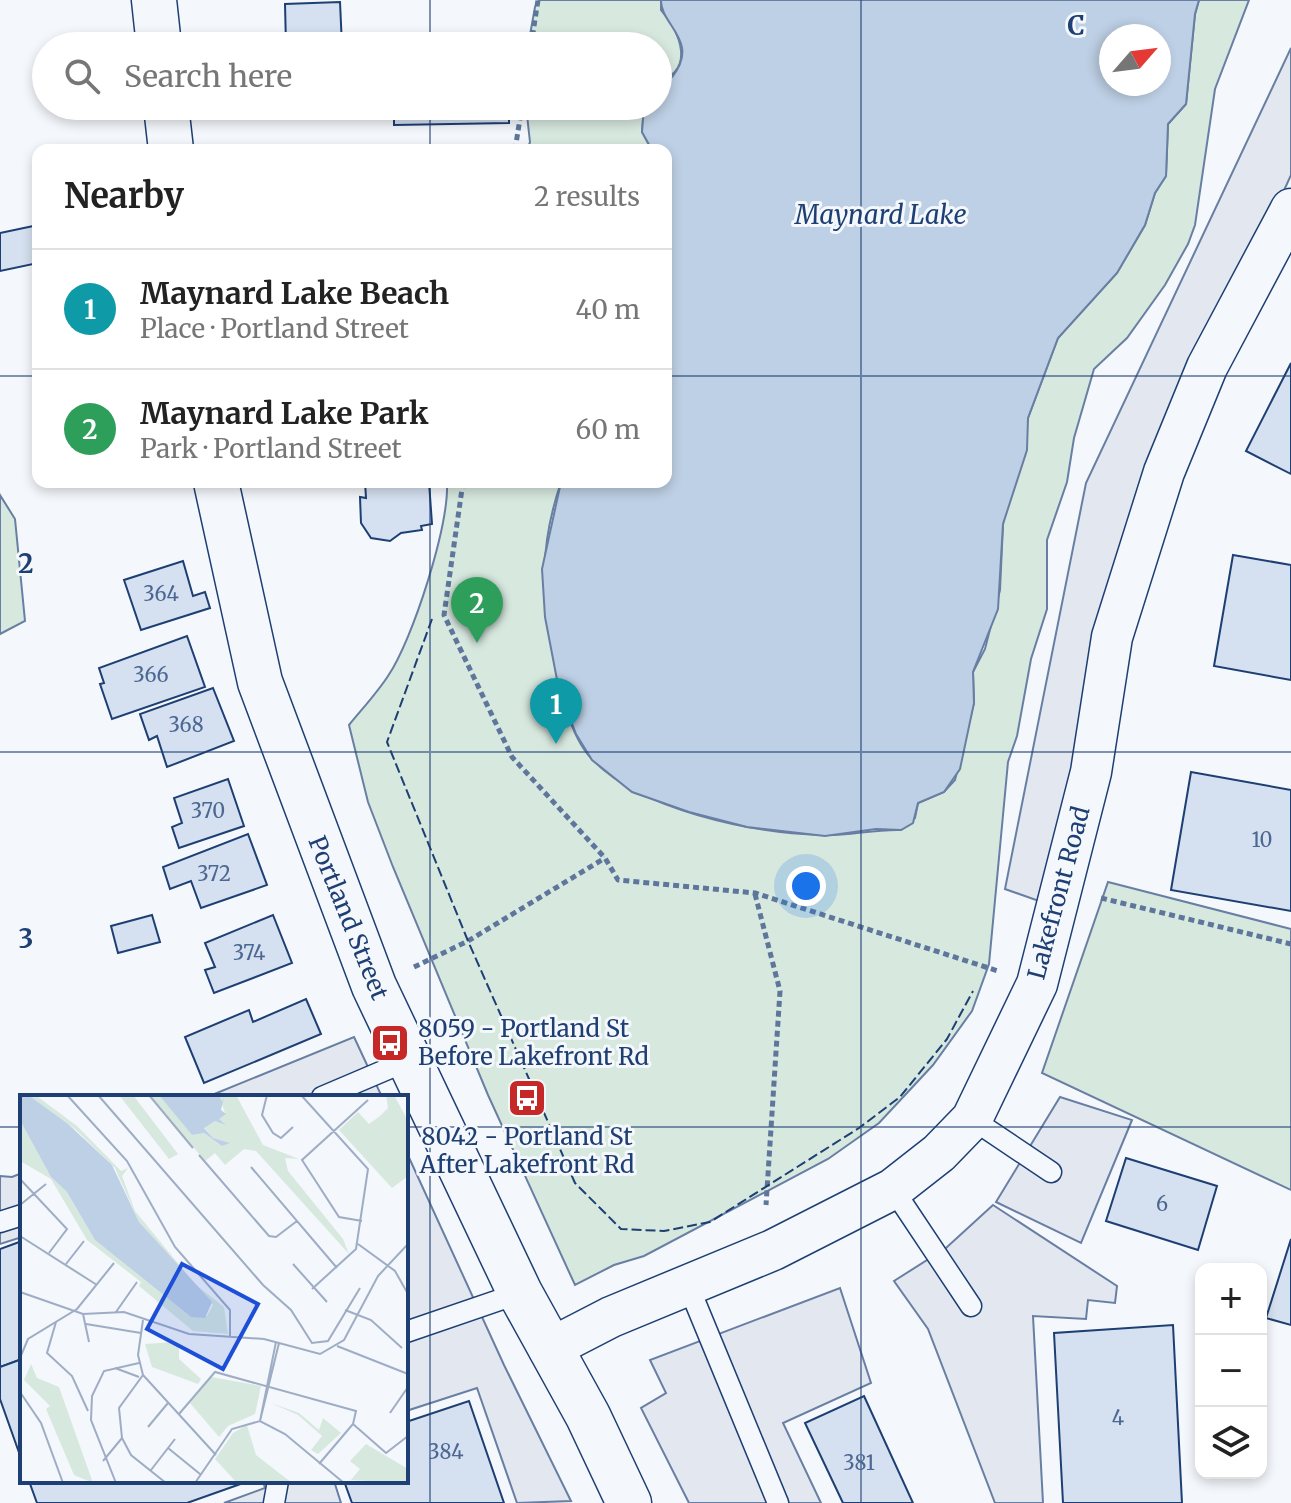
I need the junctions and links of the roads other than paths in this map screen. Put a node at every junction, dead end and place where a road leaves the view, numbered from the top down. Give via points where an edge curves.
1 (154, 0) edge
2 (157, 32) edge
3 (168, 120) edge
4 (170, 144) edge
5 (1291, 209) edge
6 (217, 488) edge
7 (409, 1060) junction
8 (367, 1088) edge
9 (332, 1095) edge
10 (972, 1119) junction
11 (1051, 1172) dead end
12 (893, 1189) junction
13 (20, 1216) edge
14 (0, 1222) edge
15 (688, 1285) junction
16 (520, 1293) junction
17 (971, 1306) dead end
18 (408, 1331) edge
19 (549, 1349) junction
20 (278, 1483) edge
21 (274, 1503) edge
22 (629, 1503) edge
23 (778, 1503) edge

1 - 2 main road
3 - 4 main road
5 - 10 street, Lakefront Road via 1207,367 1164,472 1112,637 1091,772 1037,984
6 - 7 main road, Portland Street via 260,682 374,986
7 - 8 lane
7 - 16 main road, Portland Street
8 - 9 lane
10 - 11 lane
10 - 12 street, Lakefront Road
12 - 15 street, Lakefront Road via 773,1250
12 - 17 lane
13 - 14 lane
15 - 19 street, Lakefront Road
15 - 23 lane
16 - 18 lane
16 - 19 main road, Portland Street
19 - 22 main road, Portland Street
20 - 21 lane

